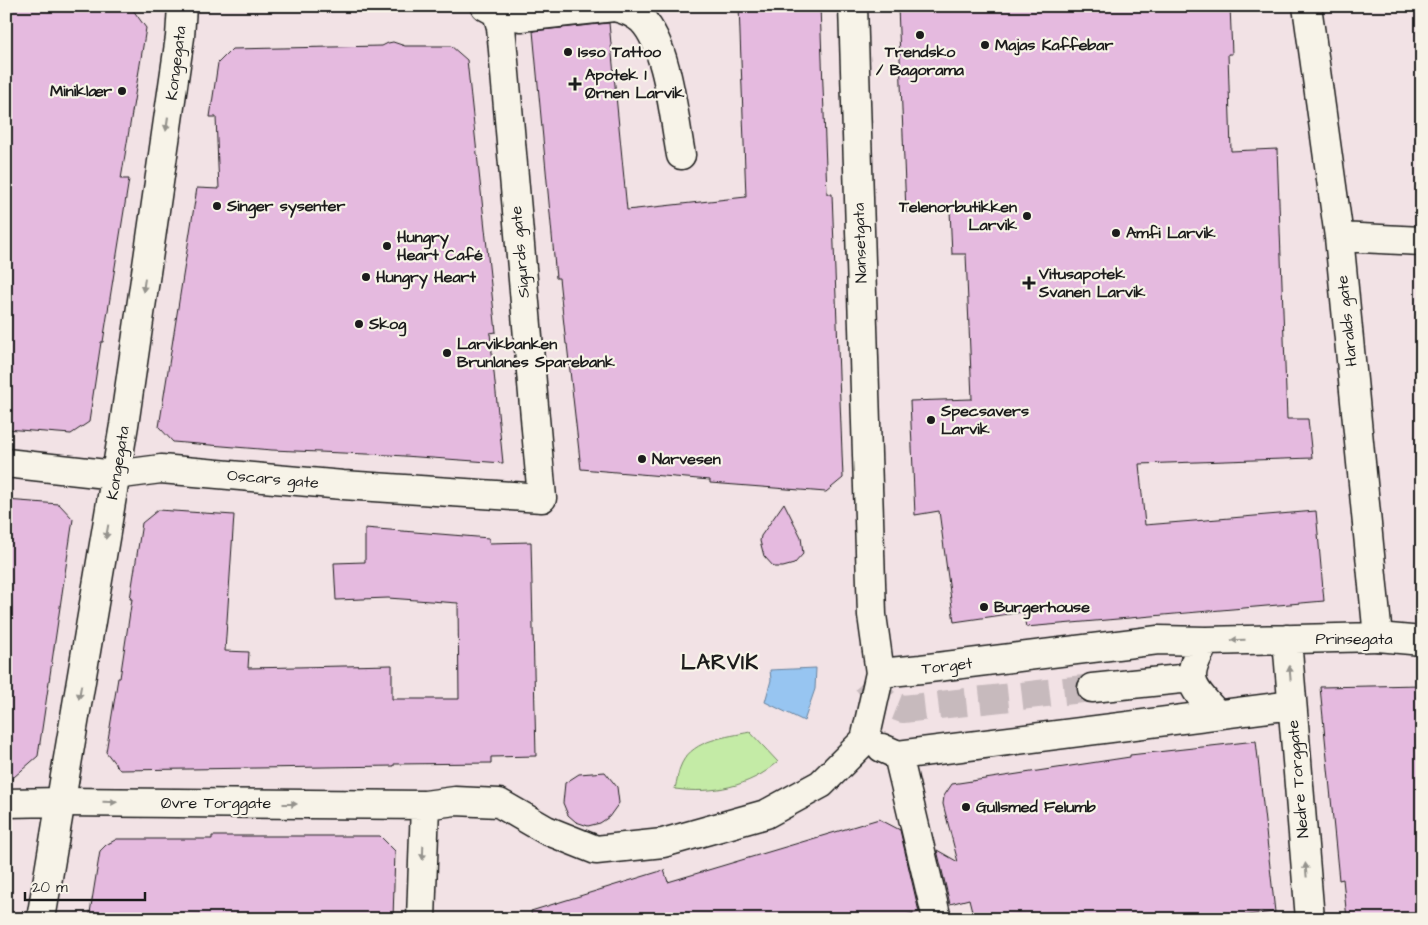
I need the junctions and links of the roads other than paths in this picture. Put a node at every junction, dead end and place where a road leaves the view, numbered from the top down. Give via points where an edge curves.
1 (182, 6) edge
2 (853, 6) edge
3 (1307, 6) edge
4 (492, 8) edge
5 (681, 155) dead end
6 (1339, 237) junction
7 (1422, 241) edge
8 (6, 464) edge
9 (115, 475) junction
10 (542, 498) joint
11 (1378, 637) junction
12 (1287, 640) junction
13 (1206, 641) junction
14 (1422, 641) edge
15 (880, 673) junction
16 (1191, 678) junction
17 (1092, 688) tunnel mouth
18 (1292, 706) junction
19 (1217, 714) junction
20 (865, 740) junction
21 (898, 755) junction
22 (61, 802) junction
23 (6, 803) edge
24 (425, 805) junction
25 (42, 919) edge
26 (421, 919) edge
27 (937, 919) edge
28 (1310, 919) edge

1 -> 9 street, Kongegata via 179,46
2 - 15 street, Nansetgata via 872,615
3 - 6 street, Haralds gate
4 - 5 street via 521,17 614,7 641,19 652,33 665,70
4 - 10 street, Sigurds gate via 501,27
6 - 7 street
6 - 11 street, Haralds gate
8 - 9 street, Oscars gate
9 - 10 street, Oscars gate via 161,469
9 -> 22 street, Kongegata
11 - 12 street, Prinsegata
11 - 14 street, Prinsegata
12 -> 13 street, Torget
18 -> 12 street, Nedre Torggate
13 - 15 street, Torget via 1158,640
13 - 16 street via 1195,660
15 - 20 street
16 - 17 street
16 - 19 street via 1199,696
18 - 19 street
28 -> 18 street, Nedre Torggate
19 - 21 street
20 - 21 street
20 - 24 street, Øvre Torggate via 821,784 766,814 663,843 596,850 546,830 499,803 455,801
21 - 27 street
22 - 23 street, Øvre Torggate
22 -> 24 street, Øvre Torggate
22 - 25 street, Kongegata
24 -> 26 street

